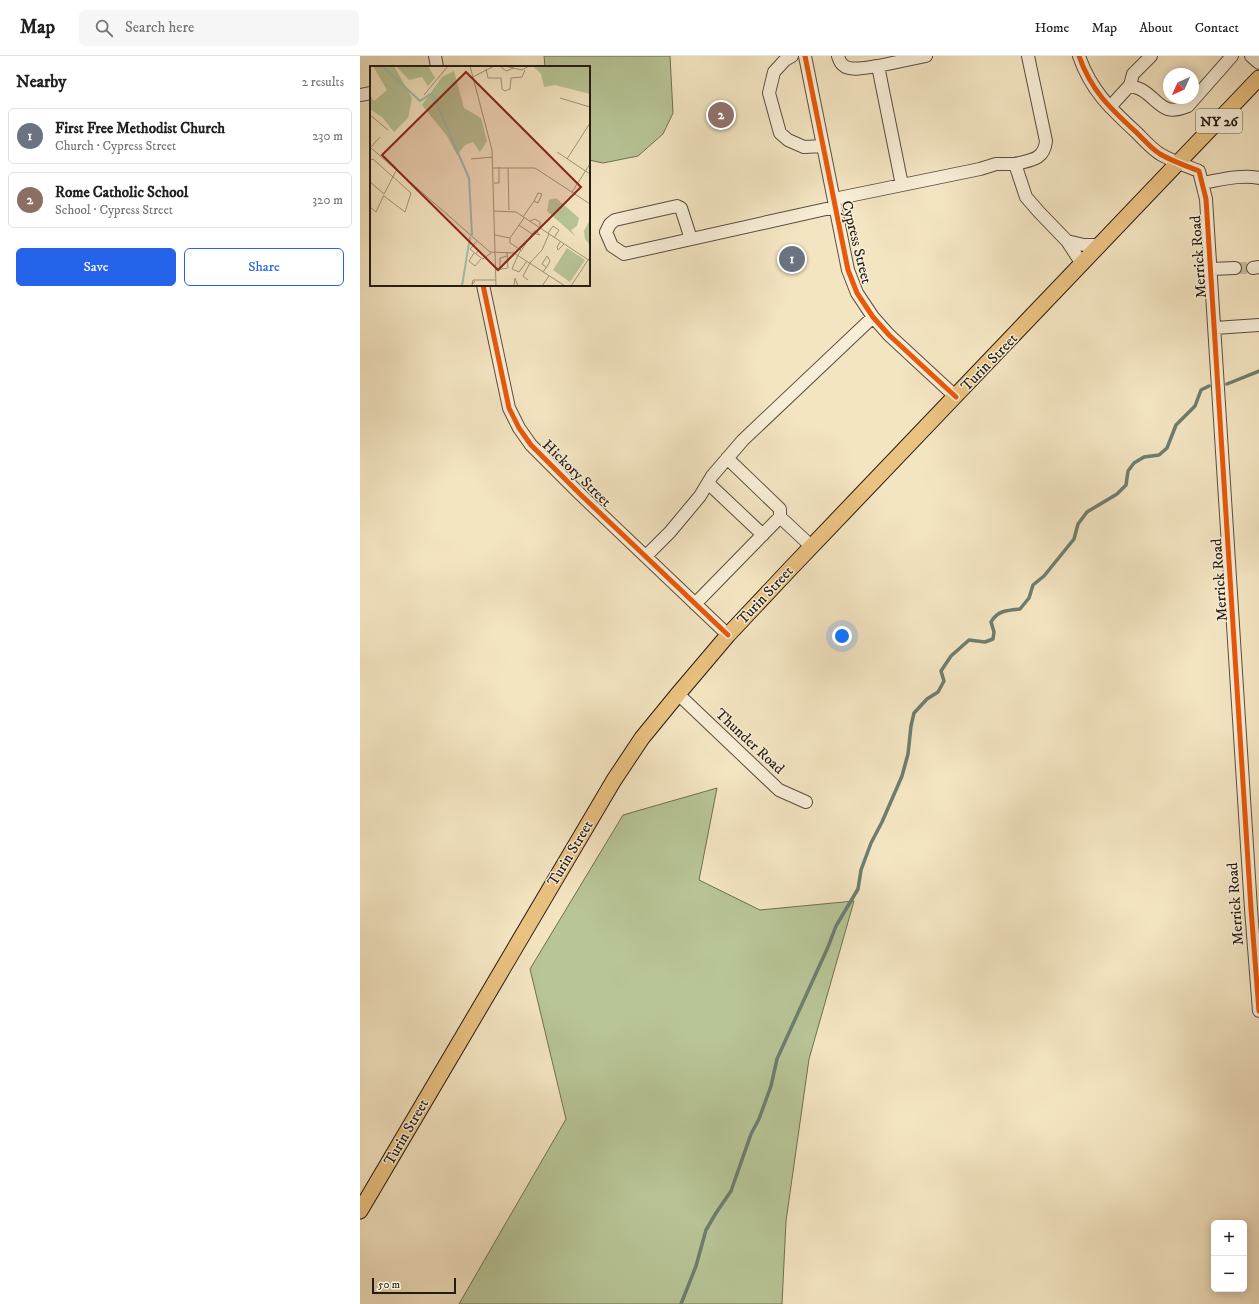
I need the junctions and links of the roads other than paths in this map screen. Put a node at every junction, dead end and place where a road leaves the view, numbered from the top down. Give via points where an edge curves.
1 (434, 56) edge
2 (792, 56) edge
3 (805, 56) edge
4 (838, 56) edge
5 (926, 56) edge
6 (1028, 56) edge
7 (1079, 56) edge
8 (1151, 56) edge
9 (1232, 56) edge
10 (1251, 56) edge
11 (870, 63) edge
12 (1259, 63) edge
13 (437, 66) edge
14 (1259, 78) edge
15 (1130, 85) junction
16 (370, 93) edge
17 (360, 95) edge
18 (1110, 107) junction
19 (823, 146) junction
20 (1178, 163) junction
21 (1015, 164) junction
22 (1259, 178) edge
23 (1202, 183) junction
24 (902, 185) junction
25 (835, 203) junction
26 (691, 239) junction
27 (1067, 241) junction
28 (1100, 245) junction
29 (1082, 264) junction
30 (1235, 268) tunnel mouth
31 (1211, 269) junction
32 (483, 286) edge
33 (873, 317) junction
34 (1259, 325) edge
35 (1215, 328) junction
36 (956, 397) junction
37 (727, 458) junction
38 (708, 483) junction
39 (780, 517) junction
40 (763, 535) junction
41 (811, 546) junction
42 (646, 556) junction
43 (695, 604) junction
44 (728, 635) junction
45 (678, 694) junction
46 (806, 802) dead end
47 (1259, 1010) edge
48 (360, 1211) edge

1 - 13 street
2 - 19 street via 784,60 774,72 769,93 780,133 788,140 804,147
3 - 19 street, Cypress Street
4 - 11 street via 841,64 846,67
5 - 11 street
6 - 21 street via 1046,141 1045,150 1041,155
7 - 18 street via 1087,77
8 - 15 street via 1133,74
9 - 15 street via 1188,106 1179,110 1160,106 1142,90
10 - 12 street
11 - 24 street
14 - 20 main road, Turin Street / NY 26
15 - 18 street
16 - 17 street
18 - 20 street via 1159,153
19 - 25 street, Cypress Street
20 - 23 street, Merrick Road via 1199,171
20 - 28 main road, Turin Street / NY 26
21 - 24 street via 996,164
21 - 27 street via 1026,197
22 - 23 street via 1235,178
23 - 31 street, Merrick Road via 1206,199
24 - 25 street
25 - 26 street
25 - 33 street, Cypress Street via 848,270 857,293
26 - 26 street via 624,254 612,246 606,232 610,224 616,220 677,206 681,208
27 - 28 street
27 - 29 street
28 - 29 main road, Turin Street / NY 26
29 - 36 main road, Turin Street / NY 26
30 - 31 street
31 - 35 street, Merrick Road
32 - 42 street, Hickory Street via 509,408 519,428 531,445
33 - 36 street, Cypress Street
33 - 37 street
34 - 35 street
35 - 47 street, Merrick Road
36 - 41 main road, Turin Street / NY 26
37 - 38 street
37 - 39 street via 780,509
38 - 40 street
38 - 42 street via 685,514
39 - 40 street
39 - 41 street
40 - 43 street
41 - 44 main road, Turin Street / NY 26
42 - 43 street, Hickory Street
43 - 44 street, Hickory Street
44 - 45 main road, Turin Street / NY 26
45 - 46 street, Thunder Road via 779,790
45 - 48 main road, Turin Street / NY 26 via 642,738 614,780

